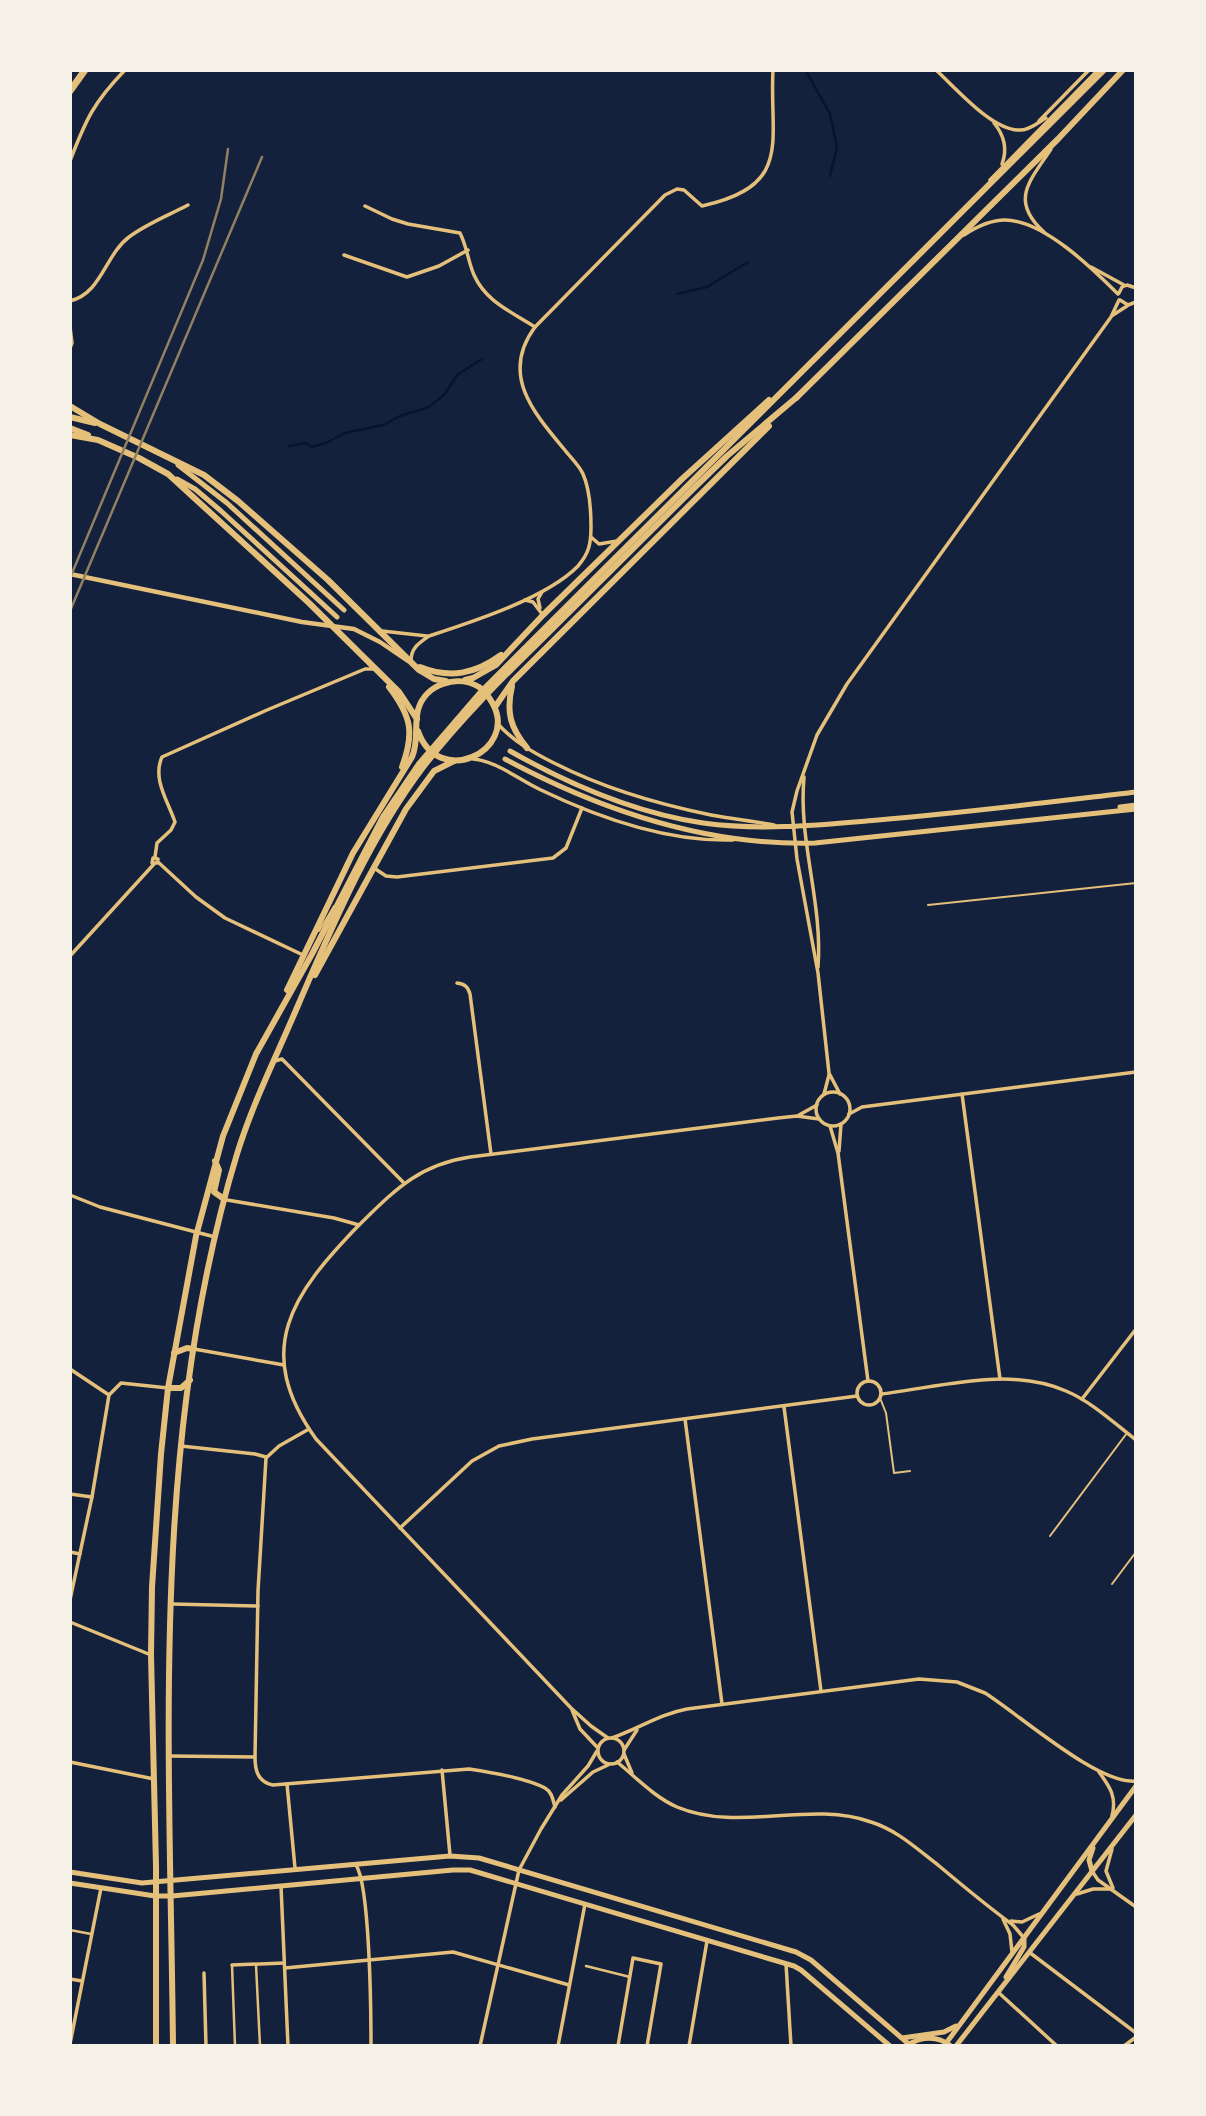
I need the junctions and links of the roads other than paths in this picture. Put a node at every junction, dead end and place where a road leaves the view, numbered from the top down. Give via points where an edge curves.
1 (85, 70) edge
2 (125, 70) edge
3 (773, 70) edge
4 (936, 70) edge
5 (1089, 70) edge
6 (1098, 70) edge
7 (1104, 70) edge
8 (1123, 70) edge
9 (70, 90) edge
10 (1074, 93) junction
11 (1051, 116) junction
12 (993, 121) junction
13 (1035, 125) junction
14 (1058, 139) junction
15 (70, 160) edge
16 (1001, 166) junction
17 (975, 199) junction
18 (188, 205) dead end
19 (365, 206) dead end
20 (1051, 238) junction
21 (953, 242) junction
22 (468, 250) junction
23 (344, 255) dead end
24 (1086, 264) junction
25 (1124, 285) junction
26 (1135, 285) edge
27 (1119, 297) junction
28 (70, 301) edge
29 (1135, 303) edge
30 (1128, 305) junction
31 (1111, 317) junction
32 (70, 327) edge
33 (535, 327) junction
34 (70, 348) edge
35 (812, 361) junction
36 (797, 397) junction
37 (70, 406) edge
38 (70, 417) edge
39 (100, 424) junction
40 (70, 428) edge
41 (74, 436) edge
42 (98, 440) junction
43 (71, 441) edge
44 (167, 457) junction
45 (168, 474) junction
46 (591, 537) junction
47 (619, 540) junction
48 (70, 574) edge
49 (545, 588) junction
50 (523, 600) junction
51 (570, 607) junction
52 (344, 610) dead end
53 (542, 613) junction
54 (337, 617) dead end
55 (334, 627) junction
56 (381, 631) junction
57 (429, 636) junction
58 (509, 650) junction
59 (411, 663) junction
60 (376, 670) junction
61 (458, 681) junction
62 (513, 681) junction
63 (448, 682) junction
64 (495, 707) junction
65 (417, 720) junction
66 (497, 722) junction
67 (418, 730) junction
68 (527, 748) junction
69 (510, 751) dead end
70 (471, 759) junction
71 (505, 759) dead end
72 (454, 761) junction
73 (805, 773) junction
74 (398, 779) junction
75 (404, 790) junction
76 (1136, 792) edge
77 (1136, 807) edge
78 (582, 808) junction
79 (805, 826) junction
80 (783, 827) junction
81 (793, 827) junction
82 (756, 839) junction
83 (795, 843) junction
84 (807, 843) junction
85 (156, 861) junction
86 (373, 866) junction
87 (1136, 883) edge
88 (338, 904) junction
89 (928, 905) dead end
90 (303, 955) junction
91 (70, 957) edge
92 (818, 973) junction
93 (457, 983) dead end
94 (296, 1010) junction
95 (275, 1017) junction
96 (275, 1061) junction
97 (1136, 1072) edge
98 (829, 1073) junction
99 (840, 1094) junction
100 (962, 1094) junction
101 (823, 1096) junction
102 (848, 1102) junction
103 (817, 1105) junction
104 (862, 1107) junction
105 (849, 1114) junction
106 (797, 1116) junction
107 (819, 1119) junction
108 (841, 1124) junction
109 (830, 1126) junction
110 (838, 1153) junction
111 (491, 1154) junction
112 (215, 1161) junction
113 (403, 1182) junction
114 (70, 1195) edge
115 (225, 1199) junction
116 (359, 1225) junction
117 (196, 1233) junction
118 (215, 1237) junction
119 (1136, 1329) edge
120 (194, 1349) junction
121 (174, 1353) junction
122 (284, 1365) junction
123 (70, 1370) edge
124 (1000, 1379) junction
125 (190, 1380) junction
126 (869, 1381) junction
127 (168, 1388) junction
128 (110, 1395) junction
129 (858, 1396) junction
130 (880, 1396) junction
131 (1082, 1399) junction
132 (784, 1407) junction
133 (685, 1419) junction
134 (309, 1429) junction
135 (1127, 1433) junction
136 (1136, 1440) edge
137 (181, 1446) junction
138 (266, 1458) junction
139 (909, 1471) dead end
140 (70, 1494) edge
141 (92, 1497) junction
142 (400, 1528) junction
143 (1050, 1536) dead end
144 (70, 1552) edge
145 (1136, 1552) edge
146 (80, 1554) junction
147 (1112, 1584) dead end
148 (70, 1600) edge
149 (170, 1604) junction
150 (258, 1606) junction
151 (70, 1622) edge
152 (150, 1655) junction
153 (821, 1691) junction
154 (722, 1704) junction
155 (571, 1709) junction
156 (638, 1728) junction
157 (610, 1738) junction
158 (597, 1749) junction
159 (624, 1751) junction
160 (169, 1756) junction
161 (255, 1757) junction
162 (70, 1762) edge
163 (617, 1762) junction
164 (611, 1764) junction
165 (442, 1770) junction
166 (1098, 1771) junction
167 (633, 1775) junction
168 (154, 1779) junction
169 (287, 1784) junction
170 (1136, 1784) edge
171 (559, 1801) junction
172 (555, 1807) junction
173 (1136, 1815) edge
174 (1111, 1818) junction
175 (1095, 1842) junction
176 (1113, 1843) junction
177 (450, 1856) junction
178 (356, 1865) junction
179 (519, 1870) junction
180 (295, 1871) junction
181 (1092, 1871) junction
182 (70, 1872) edge
183 (361, 1879) junction
184 (171, 1880) junction
185 (155, 1882) junction
186 (70, 1883) edge
187 (515, 1883) junction
188 (281, 1886) junction
189 (101, 1888) junction
190 (1114, 1889) junction
191 (1075, 1894) junction
192 (155, 1896) junction
193 (172, 1896) junction
194 (585, 1904) junction
195 (1136, 1907) edge
196 (1046, 1909) junction
197 (1002, 1917) junction
198 (70, 1930) edge
199 (92, 1934) junction
200 (1024, 1938) junction
201 (707, 1939) junction
202 (1029, 1951) junction
203 (1012, 1954) junction
204 (368, 1961) junction
205 (284, 1963) junction
206 (256, 1964) junction
207 (786, 1964) junction
208 (232, 1965) joint
209 (497, 1965) junction
210 (586, 1966) dead end
211 (285, 1969) junction
212 (204, 1973) dead end
213 (630, 1977) junction
214 (70, 1979) edge
215 (83, 1981) junction
216 (569, 1985) junction
217 (998, 1993) junction
218 (959, 2025) junction
219 (1136, 2035) edge
220 (902, 2038) junction
221 (70, 2044) edge
222 (909, 2045) edge
223 (950, 2045) edge
224 (156, 2046) edge
225 (173, 2046) edge
226 (206, 2046) edge
227 (235, 2046) edge
228 (260, 2046) edge
229 (288, 2046) edge
230 (371, 2046) edge
231 (480, 2046) edge
232 (558, 2046) edge
233 (618, 2046) edge
234 (647, 2046) edge
235 (689, 2046) edge
236 (791, 2046) edge
237 (890, 2046) edge
238 (1057, 2046) edge
239 (1124, 2046) edge

1 - 9 highway
2 - 15 street via 91,110
3 - 33 street via 771,160 749,189 727,201 702,206 684,190 665,195
4 - 12 street
5 - 10 street
5 - 13 street
6 - 10 street
7 - 17 main road
8 - 14 main road
10 - 11 street
11 - 13 street
11 - 16 street
12 - 13 street via 1024,131
12 - 16 street via 1005,142
14 - 20 street via 1030,178 1024,200 1032,219
14 - 21 main road
16 - 17 street
17 - 35 main road
18 - 28 street via 128,237 90,290
19 - 22 street via 392,219 460,233
20 - 21 street via 1006,220 982,225
20 - 24 street
21 - 36 main road
22 - 23 street via 407,277
22 - 33 street via 483,290 503,309
24 - 25 street
24 - 27 street
25 - 26 street
25 - 27 street
27 - 30 street
27 - 31 street
29 - 30 street
30 - 31 street
31 - 73 street via 847,684 817,735
32 - 34 street
33 - 46 street via 519,361 523,388 540,421 583,472
35 - 47 main road
35 - 51 main road
36 - 51 main road via 727,456
36 - 62 main road
37 - 39 main road
38 - 39 main road
39 - 44 main road
40 - 42 main road
41 - 42 main road
41 - 43 street
42 - 45 main road
44 - 52 main road via 227,503
44 - 56 main road via 204,475 233,497
45 - 54 main road via 195,489
45 - 55 main road
46 - 47 street via 599,544
46 - 49 street via 589,552 576,568
47 - 53 main road
48 - 55 street
49 - 50 street
49 - 53 street via 538,599
50 - 53 street via 533,602
50 - 57 street
51 - 75 main road via 438,739
53 - 58 main road
55 - 59 street via 367,634
55 - 60 main road
56 - 57 street
56 - 59 main road
57 - 59 street via 411,653
58 - 59 main road via 466,673 434,672
58 - 61 main road via 490,670
59 - 63 main road via 434,679
60 - 65 main road via 399,692
60 - 74 main road via 409,719 409,746
60 - 85 street via 352,674 162,757 158,771 175,822 157,843
61 - 63 main road
61 - 64 main road via 484,691
62 - 64 main road
62 - 68 main road via 508,714
63 - 65 main road via 426,695
64 - 66 main road
65 - 67 main road
66 - 68 street
66 - 70 main road via 489,744
67 - 72 main road via 430,751
67 - 74 main road via 415,749
68 - 80 street via 574,774 636,797
69 - 80 main road via 573,783 653,811 739,827
70 - 72 main road
70 - 78 street via 486,761
71 - 82 main road via 607,807 682,828
72 - 86 main road via 434,771 416,793
73 - 79 street
73 - 81 street via 793,807
74 - 90 main road via 353,853
75 - 88 main road via 366,847
75 - 94 main road
76 - 79 main road
77 - 84 main road
78 - 82 street via 641,828 696,838
78 - 86 street via 566,848 553,858 397,877 382,874
79 - 81 main road
79 - 84 street
80 - 81 main road
81 - 83 street
82 - 83 main road
83 - 84 main road
83 - 92 street
84 - 92 street via 820,946
85 - 90 street via 225,918
85 - 91 street
86 - 94 main road
87 - 89 lane
88 - 90 lane
88 - 95 main road
90 - 95 main road
92 - 98 street
93 - 111 street via 470,994
94 - 96 main road
95 - 112 main road
96 - 113 street via 285,1062
96 - 115 main road via 241,1142
97 - 100 street
98 - 99 street
98 - 101 street
99 - 101 street
99 - 102 street
100 - 104 street
100 - 124 street
101 - 103 street
102 - 104 street
102 - 105 street
103 - 106 street
103 - 107 street
104 - 105 street
105 - 108 street
106 - 107 street
106 - 111 street
107 - 109 street
108 - 109 street
108 - 110 street
109 - 110 street
110 - 126 street
111 - 113 street via 436,1164
112 - 115 main road via 219,1170 214,1192
112 - 117 main road
113 - 116 street
114 - 117 street
115 - 116 street
115 - 118 main road
116 - 122 street via 298,1299 289,1319
117 - 118 street
117 - 121 main road
118 - 120 main road
119 - 131 street
120 - 121 main road
120 - 122 street
120 - 125 main road
121 - 127 main road
122 - 134 street via 291,1396
123 - 128 street
124 - 130 street
124 - 131 street via 1046,1384
125 - 127 main road via 181,1388
125 - 137 main road
126 - 129 street via 859,1386
126 - 130 street via 876,1383
127 - 128 street via 121,1382
127 - 152 main road
128 - 141 street
129 - 130 street via 868,1405
129 - 132 street
130 - 139 lane via 894,1473
131 - 135 street
132 - 133 street
132 - 153 street
133 - 142 street via 499,1446 472,1461
133 - 154 street
134 - 138 street
134 - 142 street
135 - 136 street
135 - 143 lane
137 - 138 street
137 - 149 main road
138 - 150 street
140 - 141 street
141 - 146 street
142 - 155 street
144 - 146 street
145 - 147 lane
146 - 148 street
149 - 150 street
149 - 160 main road
150 - 161 street
151 - 152 street
152 - 168 main road
153 - 154 street
153 - 166 street via 919,1679 966,1684 996,1699
154 - 156 street via 677,1711
155 - 157 street
155 - 158 street
156 - 157 street
156 - 159 street
157 - 158 street via 601,1741
157 - 159 street via 621,1743
158 - 164 street via 600,1759
158 - 171 street
159 - 163 street
159 - 167 street
160 - 161 street
160 - 184 main road
161 - 169 street via 261,1780
162 - 168 street
163 - 164 street
163 - 167 street
164 - 171 street via 593,1772
165 - 169 street
165 - 172 street via 491,1772 544,1788
165 - 177 street
166 - 170 street
166 - 174 street via 1112,1792
167 - 197 street via 658,1796 693,1813 731,1818 854,1816 874,1822 910,1843
168 - 185 main road
169 - 180 street
170 - 174 main road
171 - 172 street
172 - 179 street
173 - 176 main road
174 - 175 main road
175 - 181 main road via 1089,1860
175 - 196 main road
176 - 181 main road
176 - 190 street via 1106,1871
177 - 178 main road
177 - 179 main road via 479,1858
178 - 180 main road
178 - 183 street
179 - 187 street
179 - 220 main road via 796,1952
180 - 184 main road
181 - 190 street
181 - 191 main road
182 - 185 main road
183 - 187 main road via 465,1870
183 - 188 main road
183 - 204 street
184 - 185 main road
184 - 193 main road
185 - 192 main road
186 - 189 main road
187 - 194 main road
187 - 209 street
188 - 193 main road
188 - 205 street
189 - 192 main road
189 - 199 street
190 - 191 street
190 - 195 street
191 - 202 main road
192 - 193 main road
192 - 224 main road
193 - 225 main road
194 - 201 main road
194 - 216 street
196 - 197 street via 1022,1922
196 - 200 main road
197 - 200 street
197 - 203 street
198 - 199 street
199 - 215 street
200 - 203 main road
200 - 217 main road via 1024,1947
201 - 207 main road
201 - 235 street
202 - 217 main road
202 - 219 street
203 - 218 main road
204 - 209 street via 453,1952
204 - 211 street
204 - 230 street
205 - 206 street
205 - 211 street
206 - 208 street
206 - 228 street
207 - 236 street
207 - 237 main road via 801,1970
208 - 227 street
209 - 216 street
209 - 231 street
210 - 213 street
211 - 229 street
212 - 226 street
213 - 233 street
213 - 234 street via 634,1958 662,1964
214 - 215 street
215 - 221 street
216 - 232 street
217 - 223 main road
217 - 238 street
218 - 220 main road
218 - 223 main road
219 - 239 street
220 - 222 main road
222 - 223 main road via 928,2038

